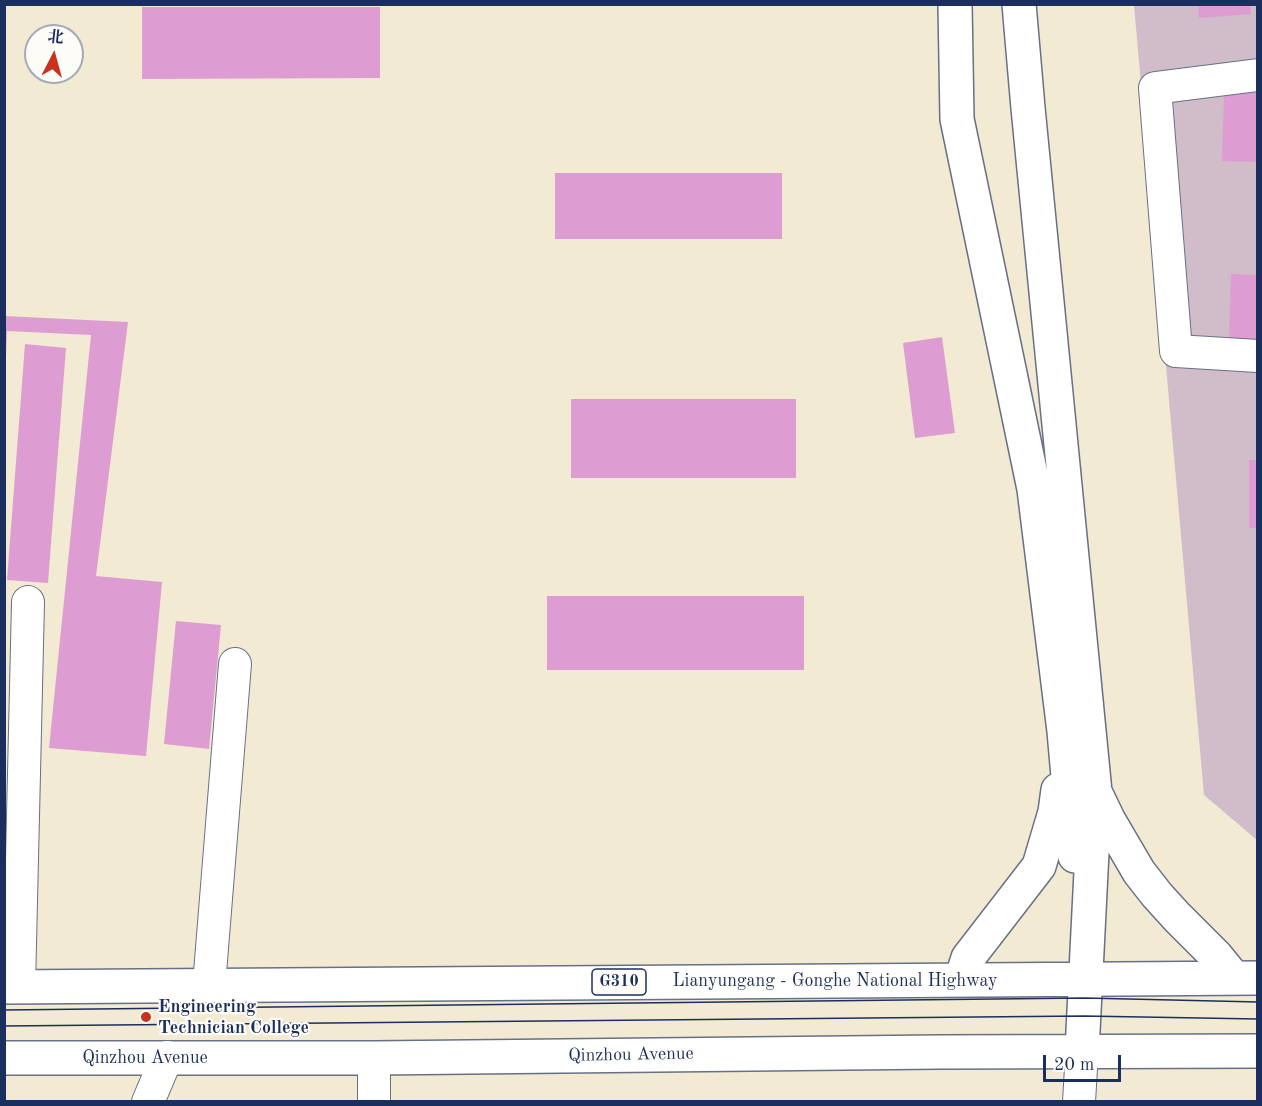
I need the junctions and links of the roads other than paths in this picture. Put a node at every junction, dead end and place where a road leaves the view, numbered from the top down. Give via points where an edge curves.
1 (955, 4) edge
2 (1019, 4) edge
3 (1257, 75) edge
4 (1257, 356) edge
5 (28, 602) dead end
6 (235, 664) dead end
7 (1064, 731) junction
8 (1095, 792) junction
9 (1246, 978) edge
10 (961, 980) junction
11 (1085, 980) junction
12 (209, 985) junction
13 (12, 987) edge
14 (1257, 1051) edge
15 (1082, 1052) junction
16 (167, 1057) junction
17 (4, 1058) edge
18 (374, 1058) junction
19 (148, 1101) edge
20 (374, 1101) edge
21 (1079, 1101) edge

1 - 7 highway via 957,119 1034,489
2 - 8 highway
3 - 4 street via 1155,88 1176,351
5 - 13 street
6 - 12 street
7 - 10 highway via 1055,812 1039,866 968,958
7 - 11 highway
8 - 9 highway via 1139,872 1216,956
8 - 11 highway
9 - 11 highway, Lianyungang - Gonghe National Highway / G310
10 - 11 highway, Lianyungang - Gonghe National Highway / G310
10 - 12 highway, Lianyungang - Gonghe National Highway / G310
11 - 15 highway
12 - 13 highway, Lianyungang - Gonghe National Highway / G310
14 - 15 highway, Qinzhou Avenue
15 - 18 highway, Qinzhou Avenue
15 - 21 street
16 - 17 highway, Qinzhou Avenue
16 - 18 highway, Qinzhou Avenue
16 - 19 street
18 - 20 street

